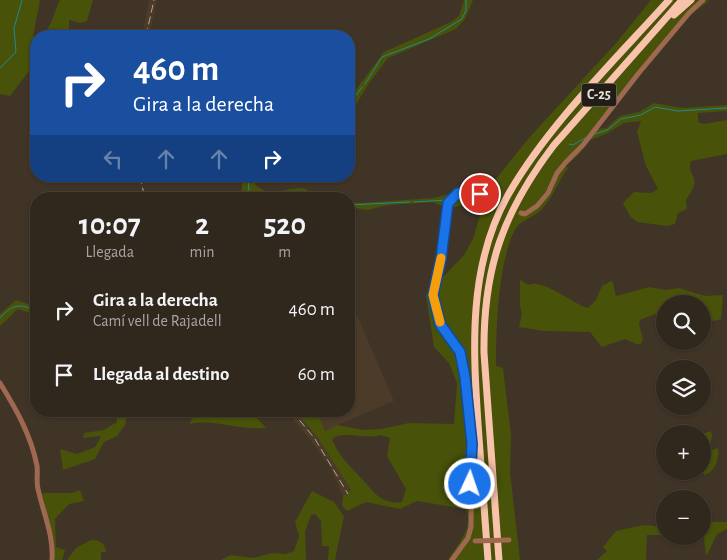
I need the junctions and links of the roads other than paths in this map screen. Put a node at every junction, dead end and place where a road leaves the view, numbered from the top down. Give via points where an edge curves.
1 (669, 0) edge
2 (682, 0) edge
3 (691, 0) edge
4 (703, 0) edge
5 (644, 45) junction
6 (496, 204) dead end
7 (521, 214) dead end
8 (0, 382) edge
9 (468, 540) junction
10 (511, 540) dead end
11 (52, 560) edge
12 (452, 560) edge
13 (488, 560) edge
14 (499, 560) edge

1 - 13 highway, C-25 via 528,164 507,196 495,223 477,286 474,319
2 - 5 highway, C-25
3 - 5 highway
4 - 7 street via 557,173 548,193 529,212
5 - 14 highway, C-25 via 536,169 505,226 493,262 484,318 484,352
6 - 9 street via 472,192 458,193 451,198 446,209 441,259 433,295 440,324 460,352 465,377 472,444
8 - 11 street via 27,430 32,447 37,488 53,548
9 - 10 street, bridge
9 - 12 street

